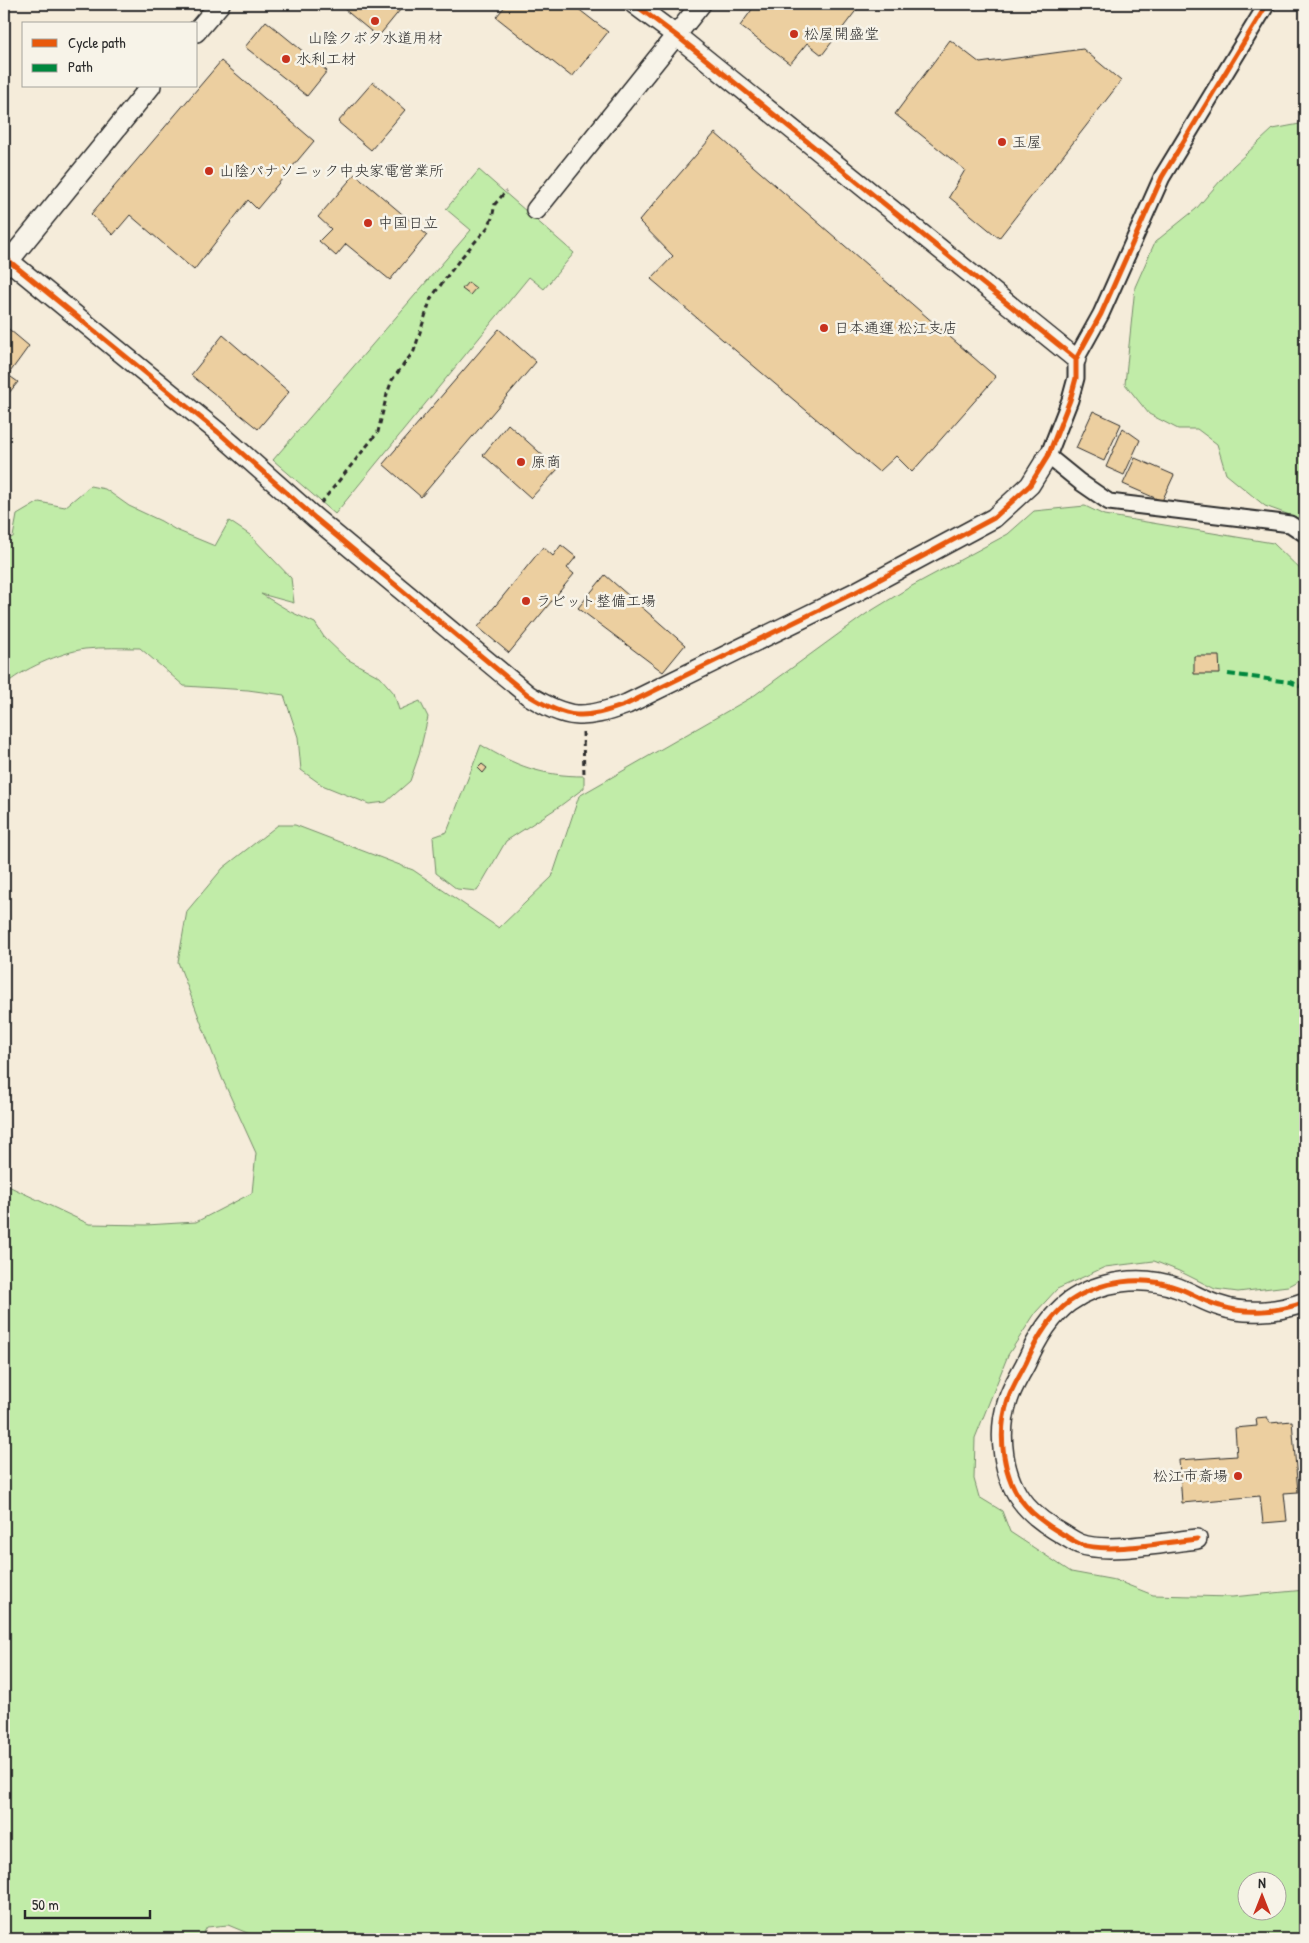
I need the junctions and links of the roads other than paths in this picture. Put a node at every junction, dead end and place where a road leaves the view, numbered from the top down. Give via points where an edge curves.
1 (220, 4) edge
2 (634, 4) edge
3 (701, 4) edge
4 (1267, 4) edge
5 (198, 30) edge
6 (677, 36) junction
7 (149, 88) edge
8 (536, 210) dead end
9 (6, 264) edge
10 (1076, 359) junction
11 (1048, 456) junction
12 (1305, 534) edge
13 (1305, 1302) edge
14 (1197, 1539) dead end

1 - 5 street
2 - 6 street
3 - 6 street
4 - 10 street via 1162,177 1101,314
6 - 8 street
6 - 10 street
7 - 9 street
9 - 11 street via 218,432 528,695 550,709 578,716 600,714 627,704 856,592 994,518 1030,485
10 - 11 street via 1076,378 1070,400
11 - 12 street via 1109,502 1290,524
13 - 14 street via 1279,1310 1236,1310 1160,1283 1105,1285 1069,1302 1055,1315 1030,1354 1008,1400 1003,1424 1003,1450 1010,1479 1024,1504 1046,1525 1081,1544 1108,1548

